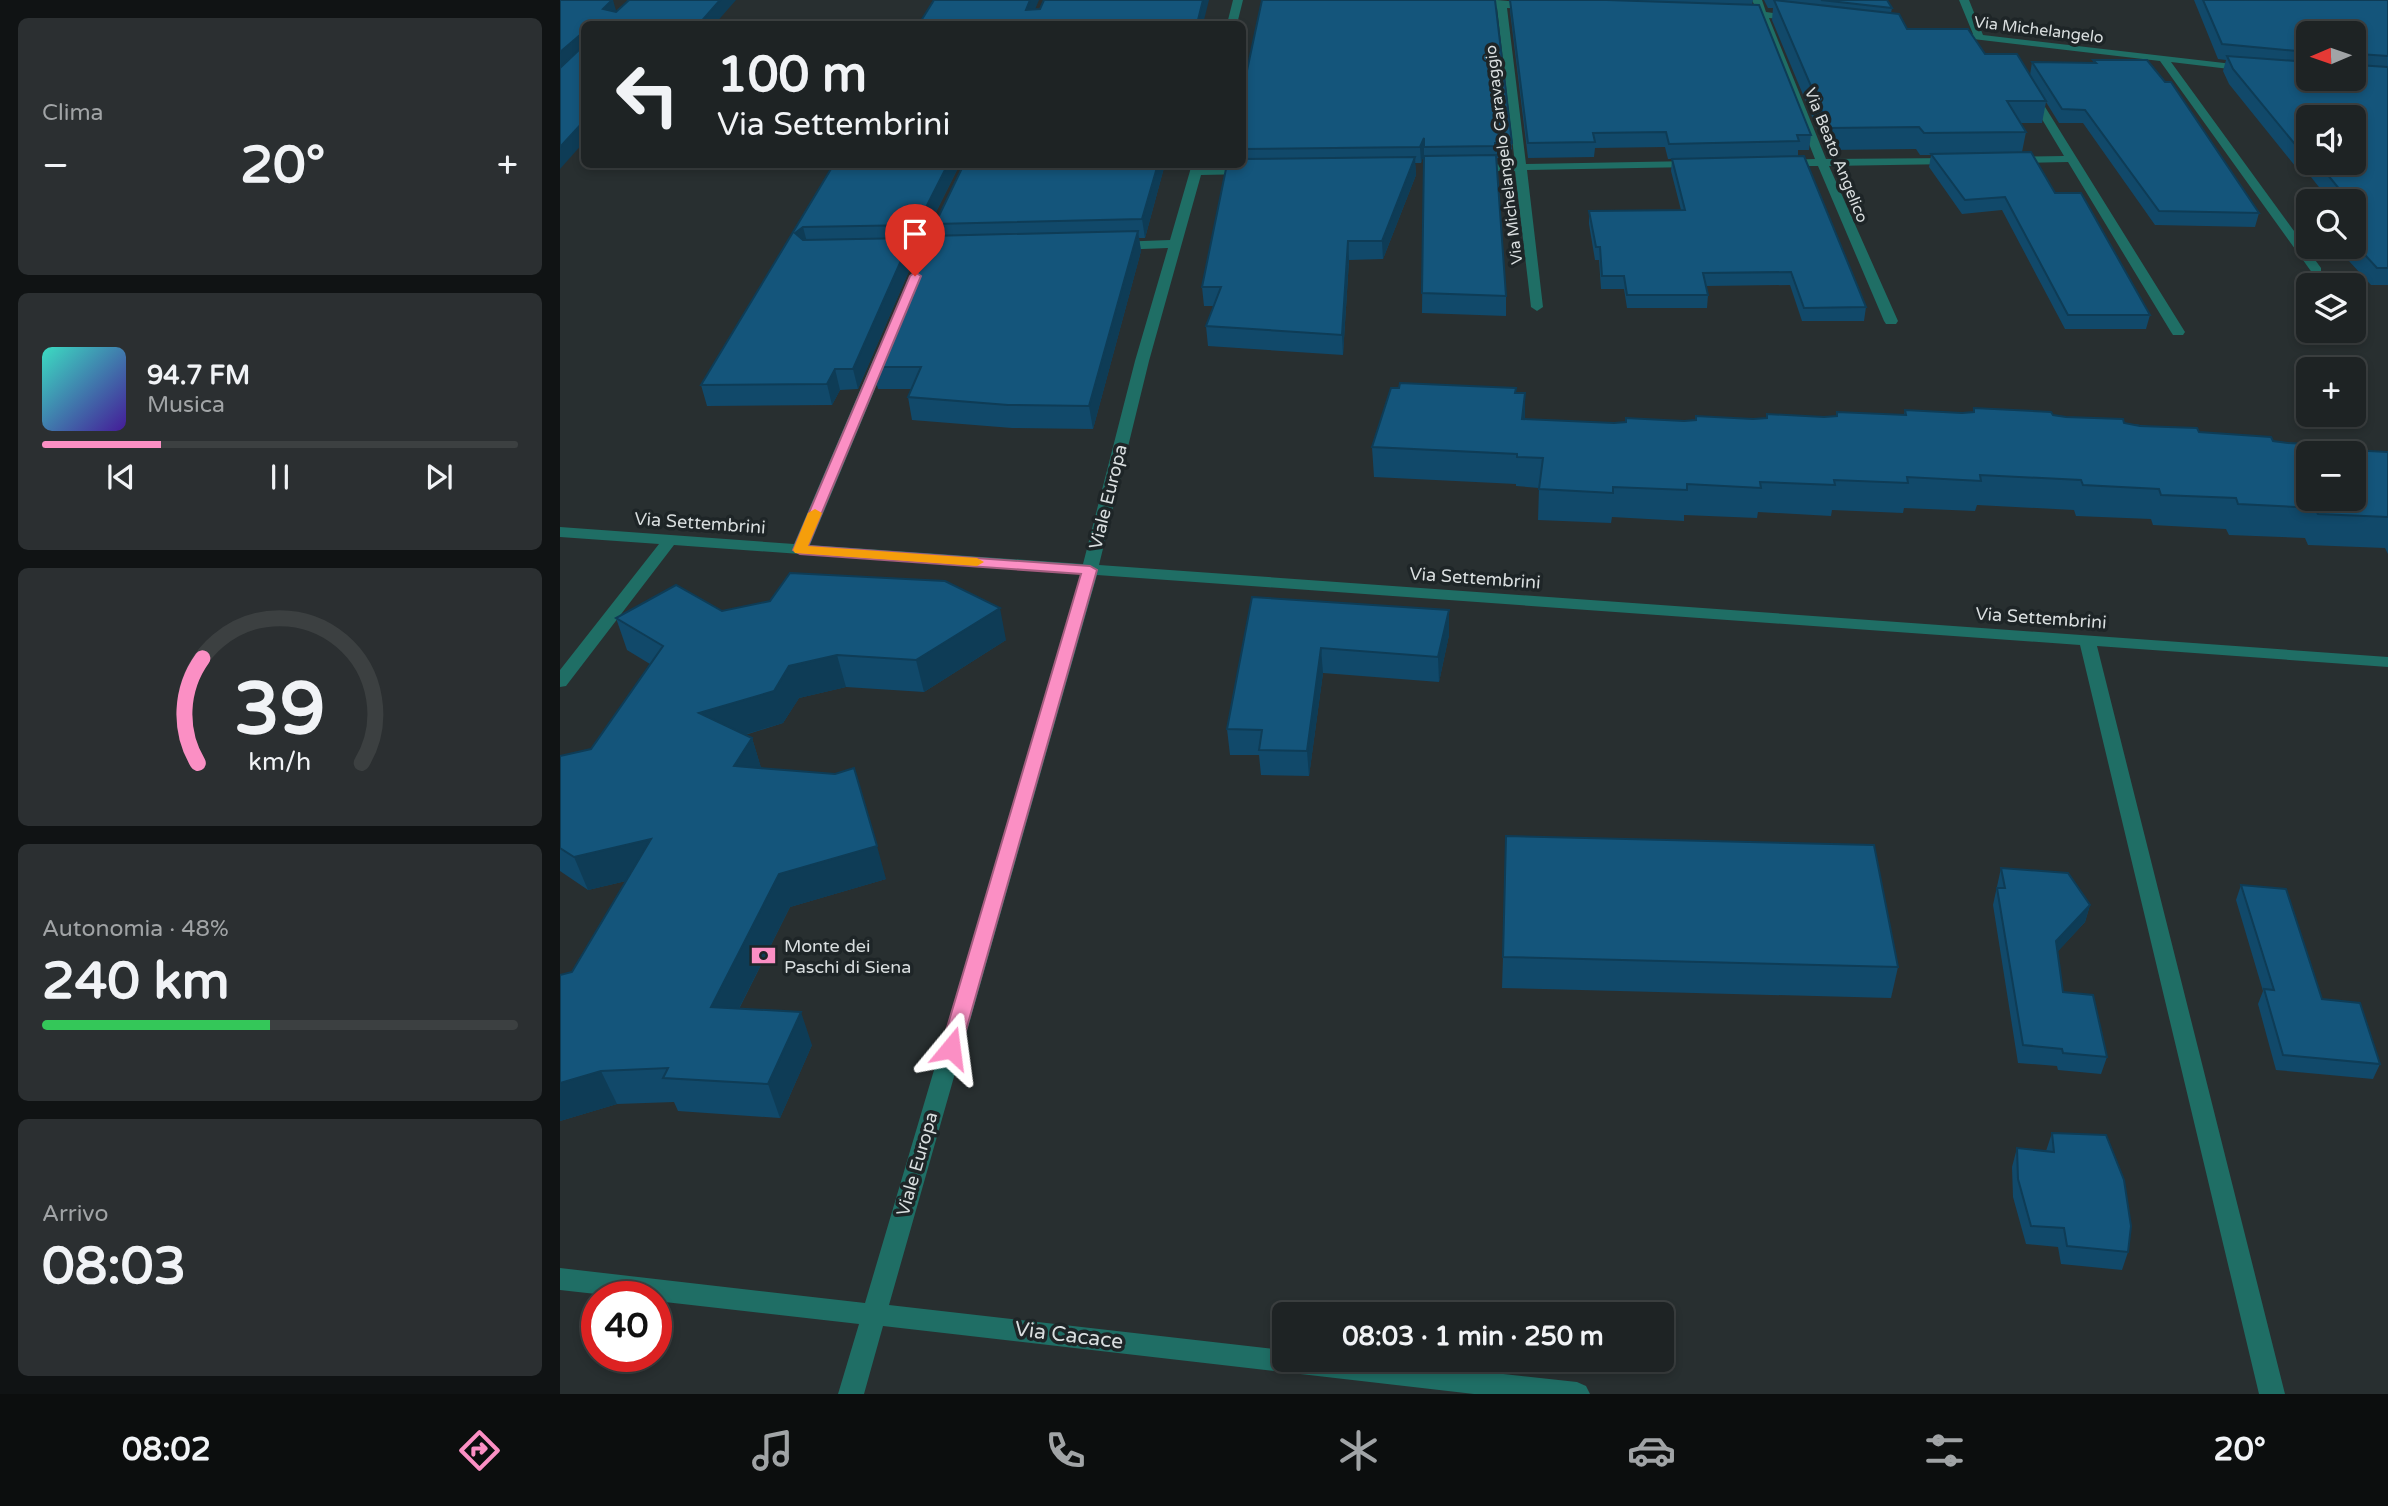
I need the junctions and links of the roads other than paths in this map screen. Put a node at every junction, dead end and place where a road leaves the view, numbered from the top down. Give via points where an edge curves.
1 (1238, 0) edge
2 (1757, 0) edge
3 (1964, 0) edge
4 (1501, 3) edge
5 (1463, 4) edge
6 (1543, 6) edge
7 (1722, 12) edge
8 (1763, 13) junction
9 (1804, 18) edge
10 (1233, 21) edge
11 (1938, 32) edge
12 (1979, 37) junction
13 (2000, 40) junction
14 (2007, 52) edge
15 (2164, 60) junction
16 (2254, 68) edge
17 (2029, 88) edge
18 (2072, 159) junction
19 (1961, 160) edge
20 (2003, 160) edge
21 (1822, 162) junction
22 (1766, 163) edge
23 (1711, 164) edge
24 (1518, 167) junction
25 (1197, 168) edge
26 (1465, 168) edge
27 (1263, 171) edge
28 (1175, 244) junction
29 (1106, 246) edge
30 (2317, 271) dead end
31 (1536, 307) dead end
32 (1891, 321) dead end
33 (2178, 332) dead end
34 (889, 338) edge
35 (560, 532) edge
36 (670, 540) junction
37 (800, 550) junction
38 (1090, 570) junction
39 (2087, 641) junction
40 (2388, 662) edge
41 (560, 682) edge
42 (560, 1279) edge
43 (874, 1313) junction
44 (851, 1394) edge
45 (1577, 1394) edge
46 (2272, 1394) edge

1 - 10 street
2 - 8 street, Via Beato Angelico
3 - 12 street
4 - 5 street
4 - 6 street
4 - 24 street, Via Michelangelo Caravaggio
7 - 8 street
8 - 9 street
8 - 21 street, Via Beato Angelico
11 - 12 street, Via Michelangelo
12 - 13 street, Via Michelangelo
13 - 14 street
13 - 15 street, Via Michelangelo
15 - 16 street, Via Michelangelo
15 - 30 street
17 - 18 street
18 - 20 street
18 - 33 street
19 - 21 street
21 - 22 street
21 - 32 street, Via Beato Angelico
23 - 24 street
24 - 26 street
24 - 31 street, Via Michelangelo Caravaggio
25 - 27 street
25 - 28 street, Viale Europa
28 - 29 street
28 - 38 street, Viale Europa
34 - 37 street
35 - 36 street, Via Settembrini
36 - 37 street, Via Settembrini
36 - 41 street
37 - 38 street, Via Settembrini
38 - 39 street, Via Settembrini
38 - 43 street, Viale Europa
39 - 40 street, Via Settembrini
39 - 46 street
42 - 43 street, Via Cacace
43 - 44 street, Viale Europa
43 - 45 street, Via Cacace

